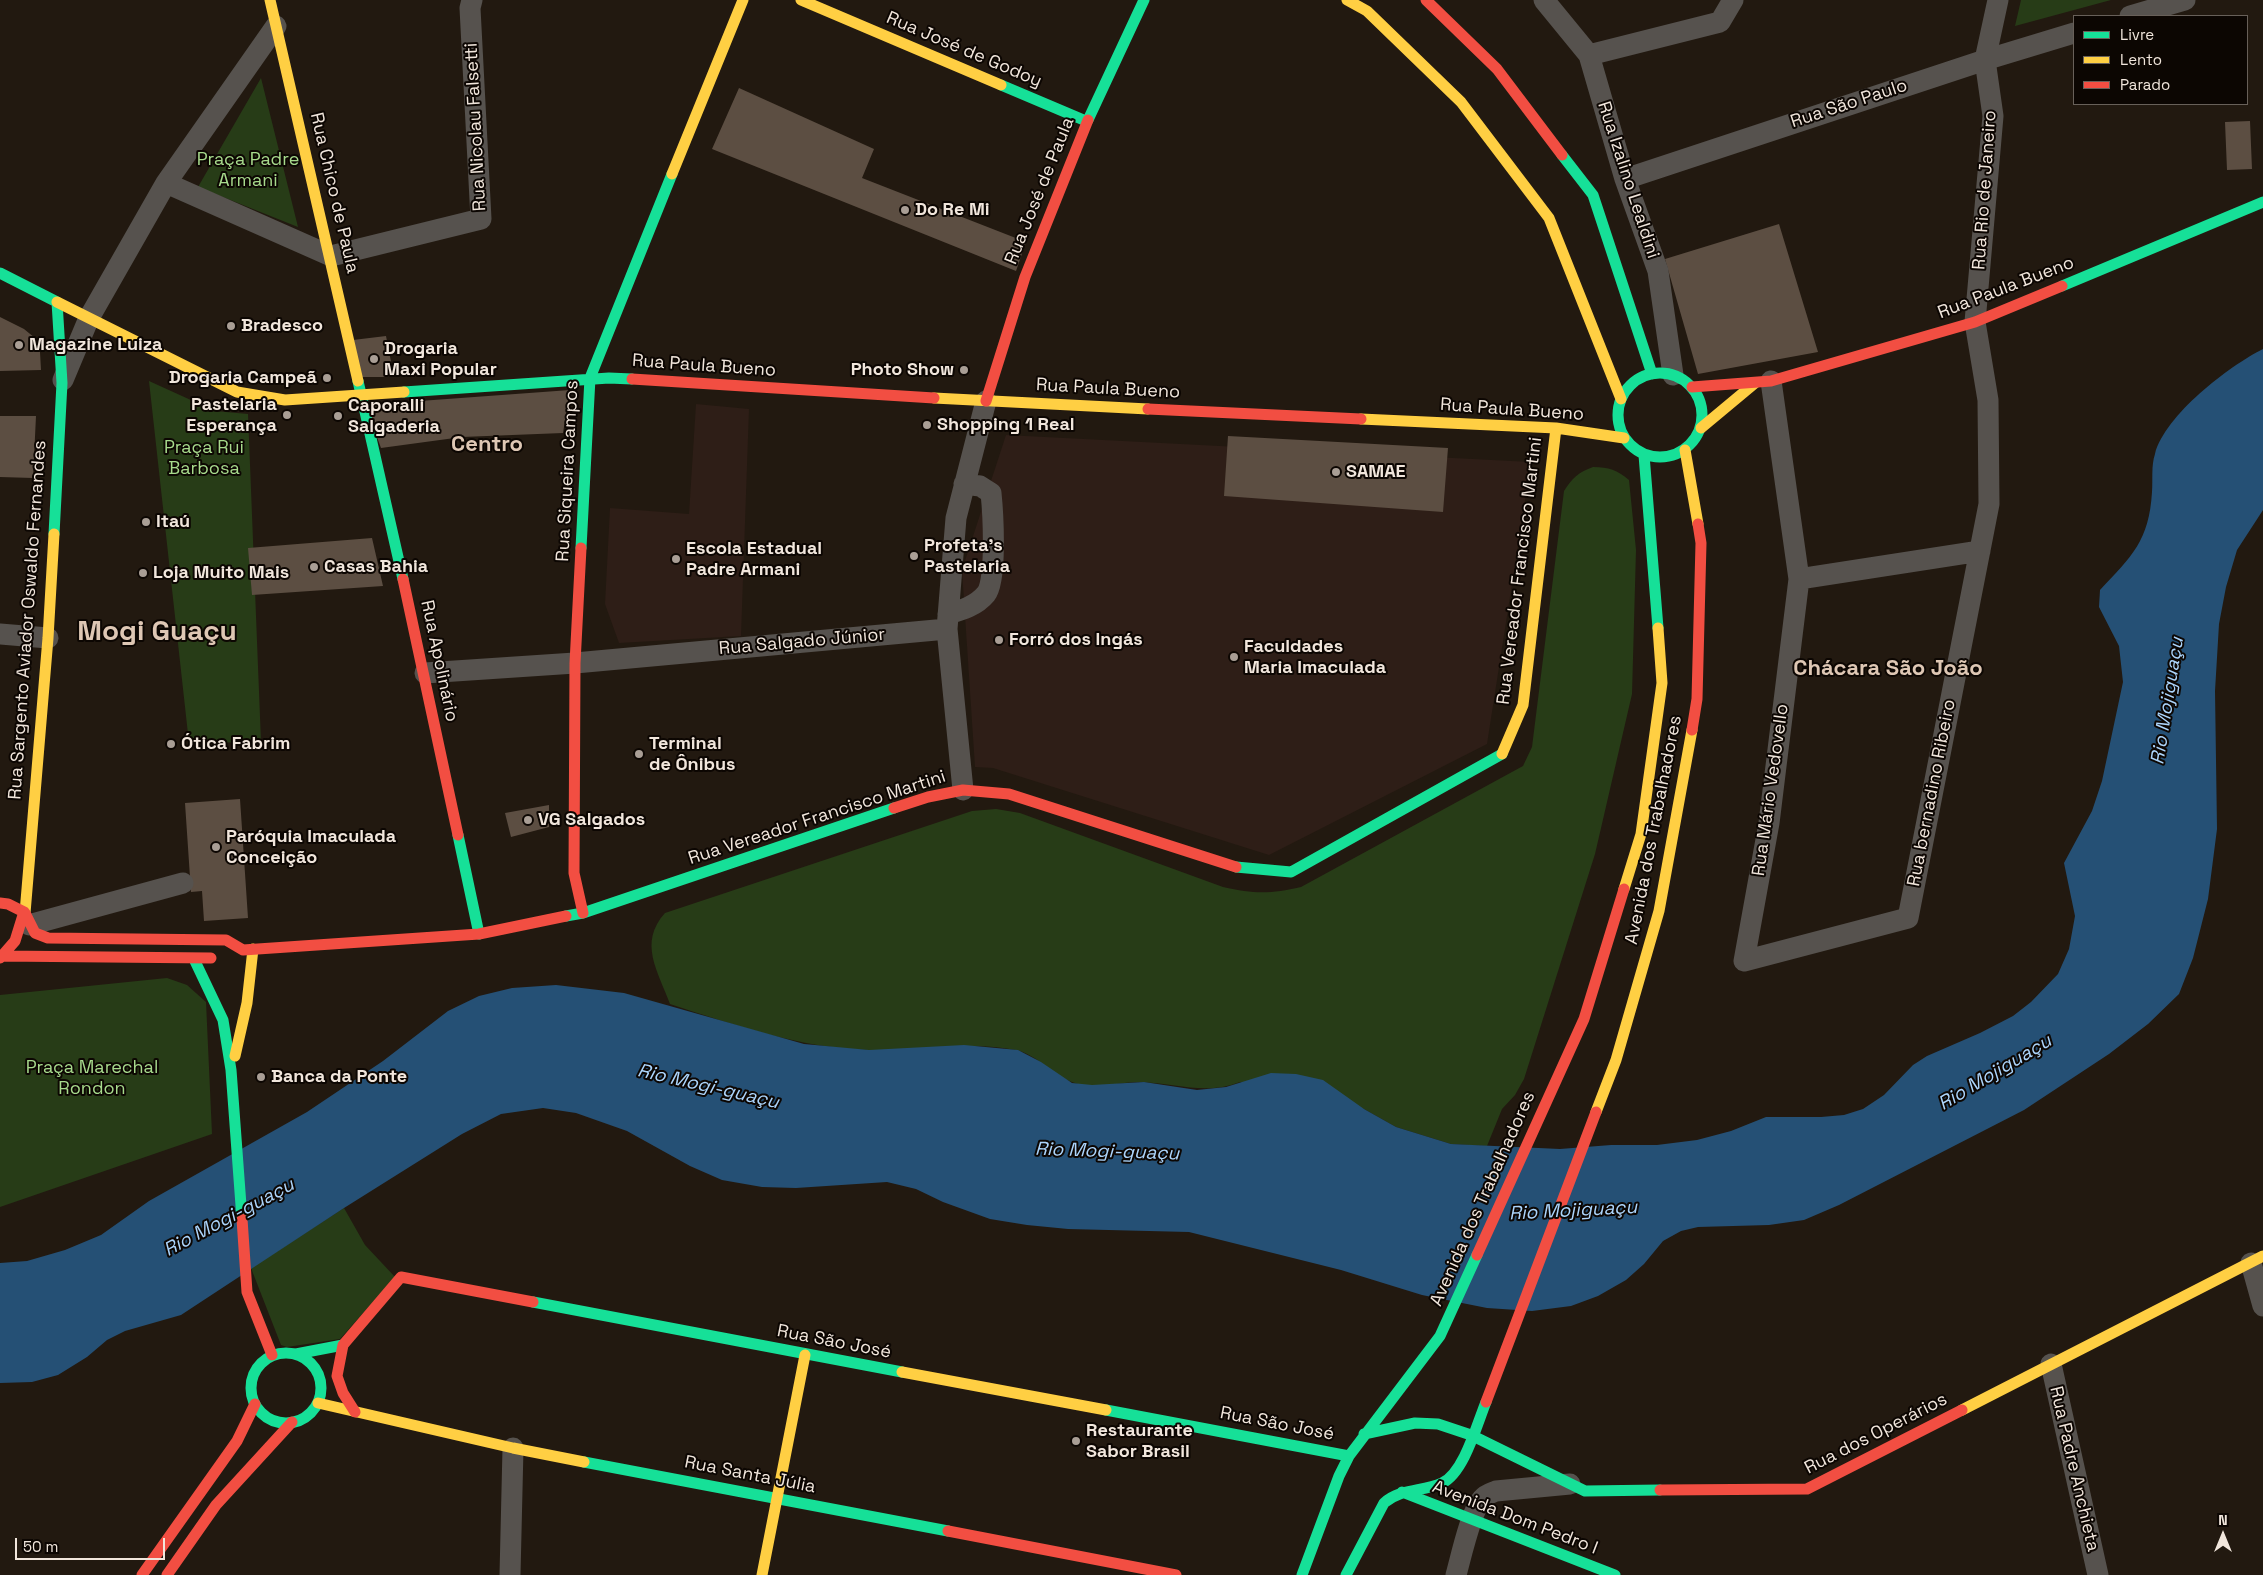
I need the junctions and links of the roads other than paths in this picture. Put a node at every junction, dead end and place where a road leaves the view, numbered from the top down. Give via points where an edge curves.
1 (270, 0) edge
2 (472, 0) edge
3 (743, 0) edge
4 (801, 0) edge
5 (1144, 0) edge
6 (1347, 0) edge
7 (1426, 0) edge
8 (1544, 0) edge
9 (1733, 0) edge
10 (1998, 0) edge
11 (2185, 0) edge
12 (2133, 15) edge
13 (276, 26) junction
14 (2073, 33) edge
15 (1589, 55) junction
16 (1984, 60) junction
17 (1086, 121) junction
18 (1625, 178) junction
19 (166, 183) junction
20 (2263, 202) edge
21 (331, 256) junction
22 (0, 273) edge
23 (57, 302) junction
24 (90, 318) junction
25 (1975, 322) junction
26 (1652, 374) junction
27 (1673, 375) junction
28 (590, 378) junction
29 (62, 382) junction
30 (1763, 382) junction
31 (1692, 387) junction
32 (362, 395) junction
33 (1621, 399) junction
34 (986, 401) junction
35 (1556, 428) junction
36 (1702, 428) junction
37 (1624, 438) junction
38 (1685, 450) junction
39 (1644, 455) junction
40 (964, 484) junction
41 (1980, 551) junction
42 (1799, 579) junction
43 (948, 622) junction
44 (0, 634) edge
45 (48, 638) junction
46 (575, 663) junction
47 (425, 673) junction
48 (963, 790) junction
49 (182, 883) dead end
50 (0, 903) edge
51 (583, 913) junction
52 (27, 918) junction
53 (479, 934) junction
54 (248, 949) junction
55 (1, 957) edge
56 (194, 959) junction
57 (1744, 962) joint
58 (232, 1070) junction
59 (2257, 1260) edge
60 (2263, 1306) edge
61 (343, 1345) junction
62 (296, 1354) junction
63 (272, 1355) junction
64 (805, 1355) junction
65 (2051, 1364) junction
66 (318, 1403) junction
67 (255, 1404) junction
68 (355, 1412) junction
69 (292, 1422) junction
70 (1364, 1434) junction
71 (1471, 1436) junction
72 (513, 1448) junction
73 (1349, 1456) junction
74 (1570, 1484) junction
75 (1402, 1492) junction
76 (778, 1497) junction
77 (1473, 1521) junction
78 (142, 1575) edge
79 (168, 1575) edge
80 (510, 1575) edge
81 (762, 1575) edge
82 (1176, 1575) edge
83 (1302, 1575) edge
84 (1346, 1575) edge
85 (1456, 1575) edge
86 (1615, 1575) edge
87 (2098, 1575) edge

1 - 13 main road, Rua Chico de Paula
2 - 21 street, Rua Nicolau Falsetti via 481,219
3 - 28 main road, Rua Siqueira Campos
4 - 17 main road, Rua José de Godoy
5 - 17 main road, Rua José de Paula
6 - 33 main road via 1367,11 1461,102 1549,218
7 - 26 main road via 1497,69 1593,195
8 - 15 street, Rua Izalino Lealdini
9 - 15 street via 1720,22
10 - 16 street, Rua Rio de Janeiro
11 - 12 street
13 - 19 street
13 - 21 main road, Rua Chico de Paula
14 - 16 street, Rua São Paulo
15 - 18 street, Rua Izalino Lealdini
16 - 18 street, Rua São Paulo
16 - 25 street, Rua Rio de Janeiro via 1992,116
17 - 34 main road, Rua José de Paula via 1025,277
18 - 27 street, Rua Izalino Lealdini via 1658,271
19 - 21 street
19 - 24 street
20 - 25 main road, Rua Paula Bueno
21 - 32 main road, Rua Chico de Paula
22 - 23 main road
23 - 24 main road
23 - 29 main road, Rua Sargento Aviador Oswaldo Fernandes
24 - 29 street
24 - 32 main road via 237,392 285,400
25 - 30 main road, Rua Paula Bueno
25 - 41 street, Rua bernadino Ribeiro via 1988,400 1989,504
26 - 27 main road
26 - 33 main road via 1639,378
27 - 31 main road
28 - 32 main road, Rua Paula Bueno
28 - 34 main road, Rua Paula Bueno
28 - 46 main road, Rua Siqueira Campos
29 - 45 main road, Rua Sargento Aviador Oswaldo Fernandes
30 - 31 main road, Rua Paula Bueno
30 - 36 main road, Rua Paula Bueno
30 - 42 street, Rua Mário Vedovello
31 - 36 main road via 1702,406
32 - 47 main road, Rua Apolinário
33 - 37 main road via 1617,412
34 - 35 main road, Rua Paula Bueno
34 - 40 street
35 - 37 main road, Rua Paula Bueno
35 - 48 main road, Rua Vereador Francisco Martini via 1523,705 1503,754 1291,872 1242,869 1009,794
36 - 38 main road, Rua Paula Bueno
37 - 39 main road
38 - 39 main road via 1672,457
38 - 71 main road, Avenida dos Trabalhadores via 1701,542 1698,699 1659,912 1616,1060
39 - 70 main road, Avenida dos Trabalhadores via 1662,683 1641,834 1584,1019 1449,1317 1440,1336
40 - 43 street via 956,518
40 - 43 street, Rua Salgado Júnior via 980,486 991,493 993,560 987,593
41 - 42 street
41 - 57 street, Rua bernadino Ribeiro via 1908,918
42 - 57 street, Rua Mário Vedovello via 1769,823
43 - 46 street, Rua Salgado Júnior
43 - 48 street
44 - 45 street
45 - 52 main road, Rua Sargento Aviador Oswaldo Fernandes
46 - 47 street, Rua Salgado Júnior
46 - 51 main road, Rua Siqueira Campos via 574,873
47 - 53 main road, Rua Apolinário
48 - 51 main road, Rua Vereador Francisco Martini via 928,797
49 - 52 street
50 - 52 main road via 17,907
51 - 53 main road, Rua Vereador Francisco Martini
52 - 54 main road via 35,933 48,938 226,940
52 - 55 main road via 15,941
53 - 54 main road, Rua Vereador Francisco Martini
54 - 56 main road via 225,956
54 - 58 main road via 247,1003
55 - 56 main road
56 - 58 main road via 224,1020
58 - 63 main road via 247,1292
59 - 60 street
59 - 65 main road, Rua dos Operários
61 - 62 main road
61 - 64 main road, Rua São José via 401,1278
61 - 68 main road, Rua São José via 337,1376
62 - 63 main road
62 - 66 main road via 312,1364 321,1380
63 - 67 main road via 259,1366 252,1382
64 - 73 main road, Rua São José
64 - 76 main road
65 - 74 main road, Rua dos Operários via 1807,1489 1585,1491
65 - 87 street, Rua Padre Anchieta
66 - 68 main road, Rua Santa Júlia
66 - 69 main road via 307,1416
67 - 69 main road via 271,1419
67 - 78 main road via 237,1441
68 - 72 main road, Rua Santa Júlia
69 - 79 main road via 216,1505
70 - 71 main road, Rua dos Operários via 1415,1423 1438,1424
70 - 73 main road, Avenida dos Trabalhadores
71 - 74 main road, Rua dos Operários
71 - 75 main road, Avenida dos Trabalhadores via 1462,1460 1442,1483
72 - 76 main road, Rua Santa Júlia
72 - 80 street
73 - 83 main road, Avenida dos Trabalhadores
74 - 77 street via 1496,1491 1480,1501
75 - 77 main road, Avenida Dom Pedro I
75 - 84 main road, Avenida dos Trabalhadores via 1392,1496 1376,1515
76 - 81 main road
76 - 82 main road, Rua Santa Júlia
77 - 85 street
77 - 86 main road, Avenida Dom Pedro I

